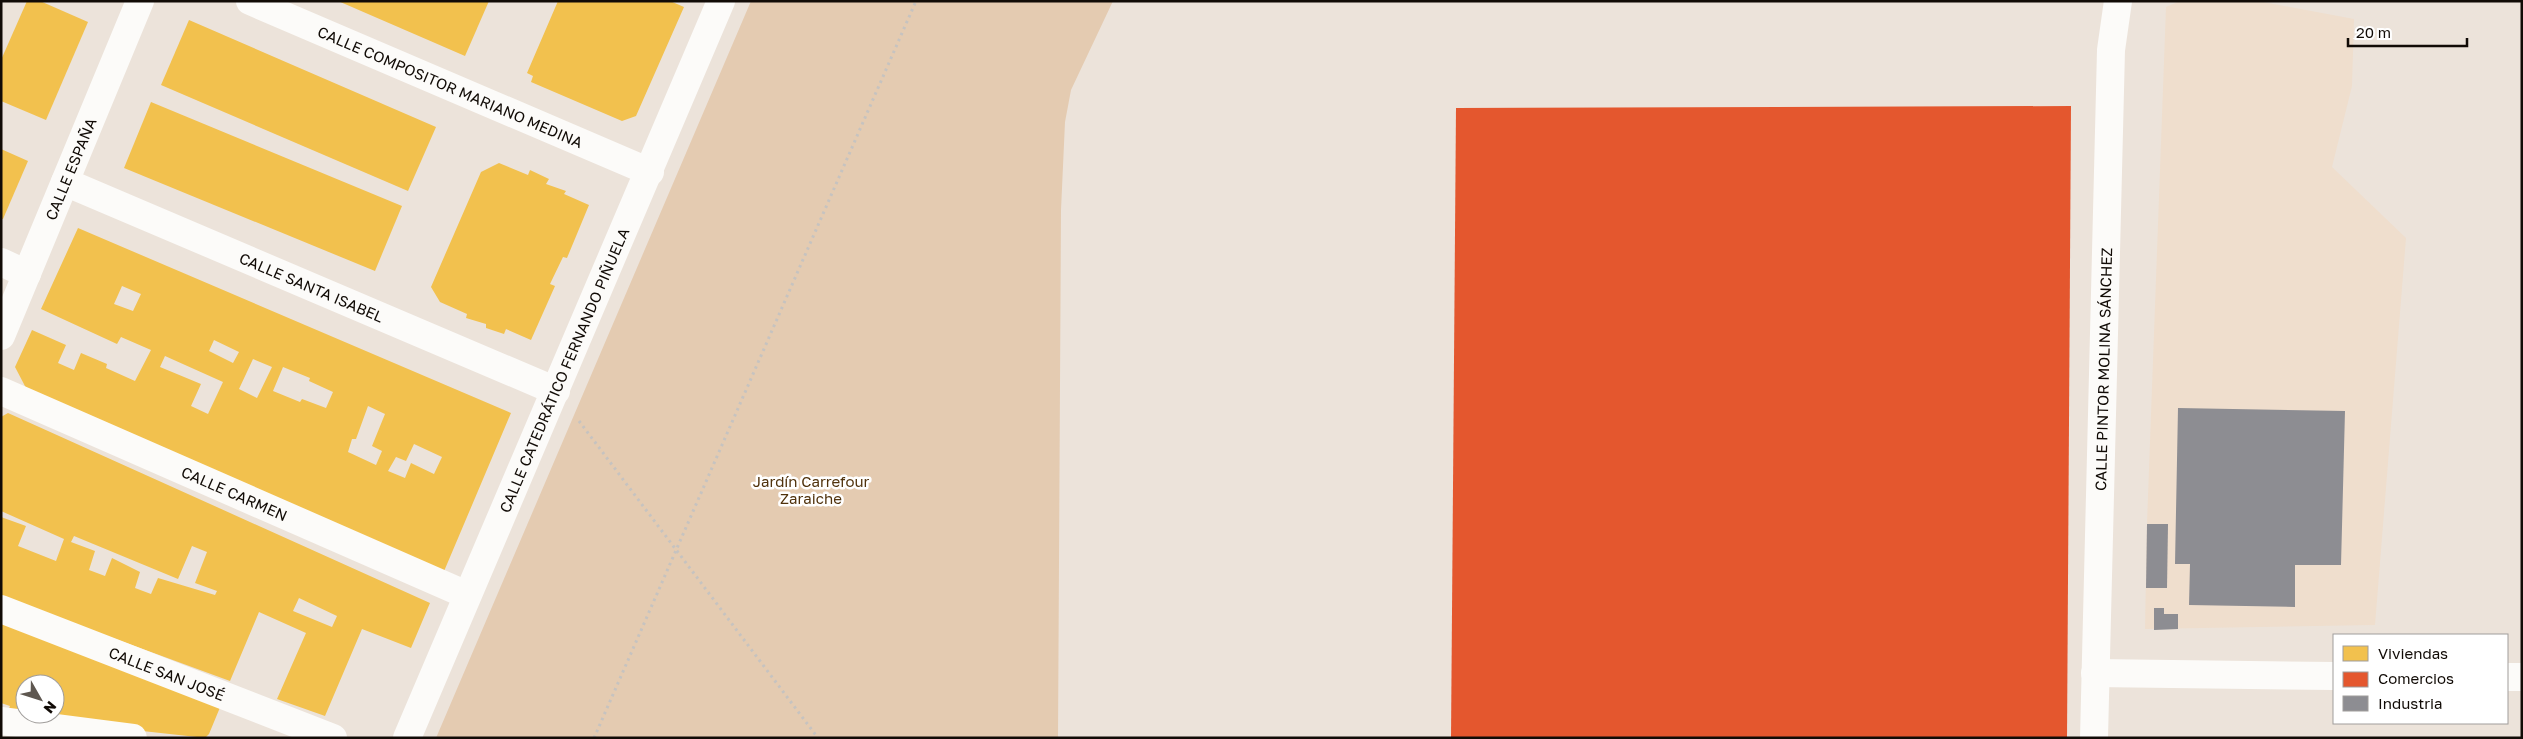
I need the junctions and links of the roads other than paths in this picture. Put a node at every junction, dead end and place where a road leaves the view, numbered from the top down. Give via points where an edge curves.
1 (140, 1) edge
2 (250, 1) edge
3 (721, 1) edge
4 (2118, 1) edge
5 (650, 172) junction
6 (66, 182) junction
7 (1, 262) edge
8 (27, 274) junction
9 (1, 336) edge
10 (1, 391) edge
11 (556, 391) junction
12 (467, 595) junction
13 (1, 608) edge
14 (2095, 673) junction
15 (2333, 676) edge
16 (2508, 677) edge
17 (2522, 677) edge
18 (1, 721) edge
19 (133, 738) edge
20 (333, 738) edge
21 (407, 738) edge
22 (2094, 738) edge

1 - 6 street, CALLE ESPAÑA
2 - 5 street, CALLE COMPOSITOR MARIANO MEDINA
3 - 5 street, CALLE CATEDRÁTICO FERNANDO PIÑUELA
4 - 14 street, CALLE PINTOR MOLINA SÁNCHEZ via 2111,50
5 - 11 street, CALLE CATEDRÁTICO FERNANDO PIÑUELA
6 - 8 street, CALLE ESPAÑA
6 - 11 street, CALLE SANTA ISABEL
7 - 8 street
8 - 9 street, CALLE ESPAÑA
10 - 12 street, CALLE CARMEN
11 - 12 street, CALLE CATEDRÁTICO FERNANDO PIÑUELA
12 - 21 street, CALLE CATEDRÁTICO FERNANDO PIÑUELA
13 - 20 street, CALLE SAN JOSÉ
14 - 15 street
14 - 22 street, CALLE PINTOR MOLINA SÁNCHEZ
16 - 17 street
18 - 19 street

